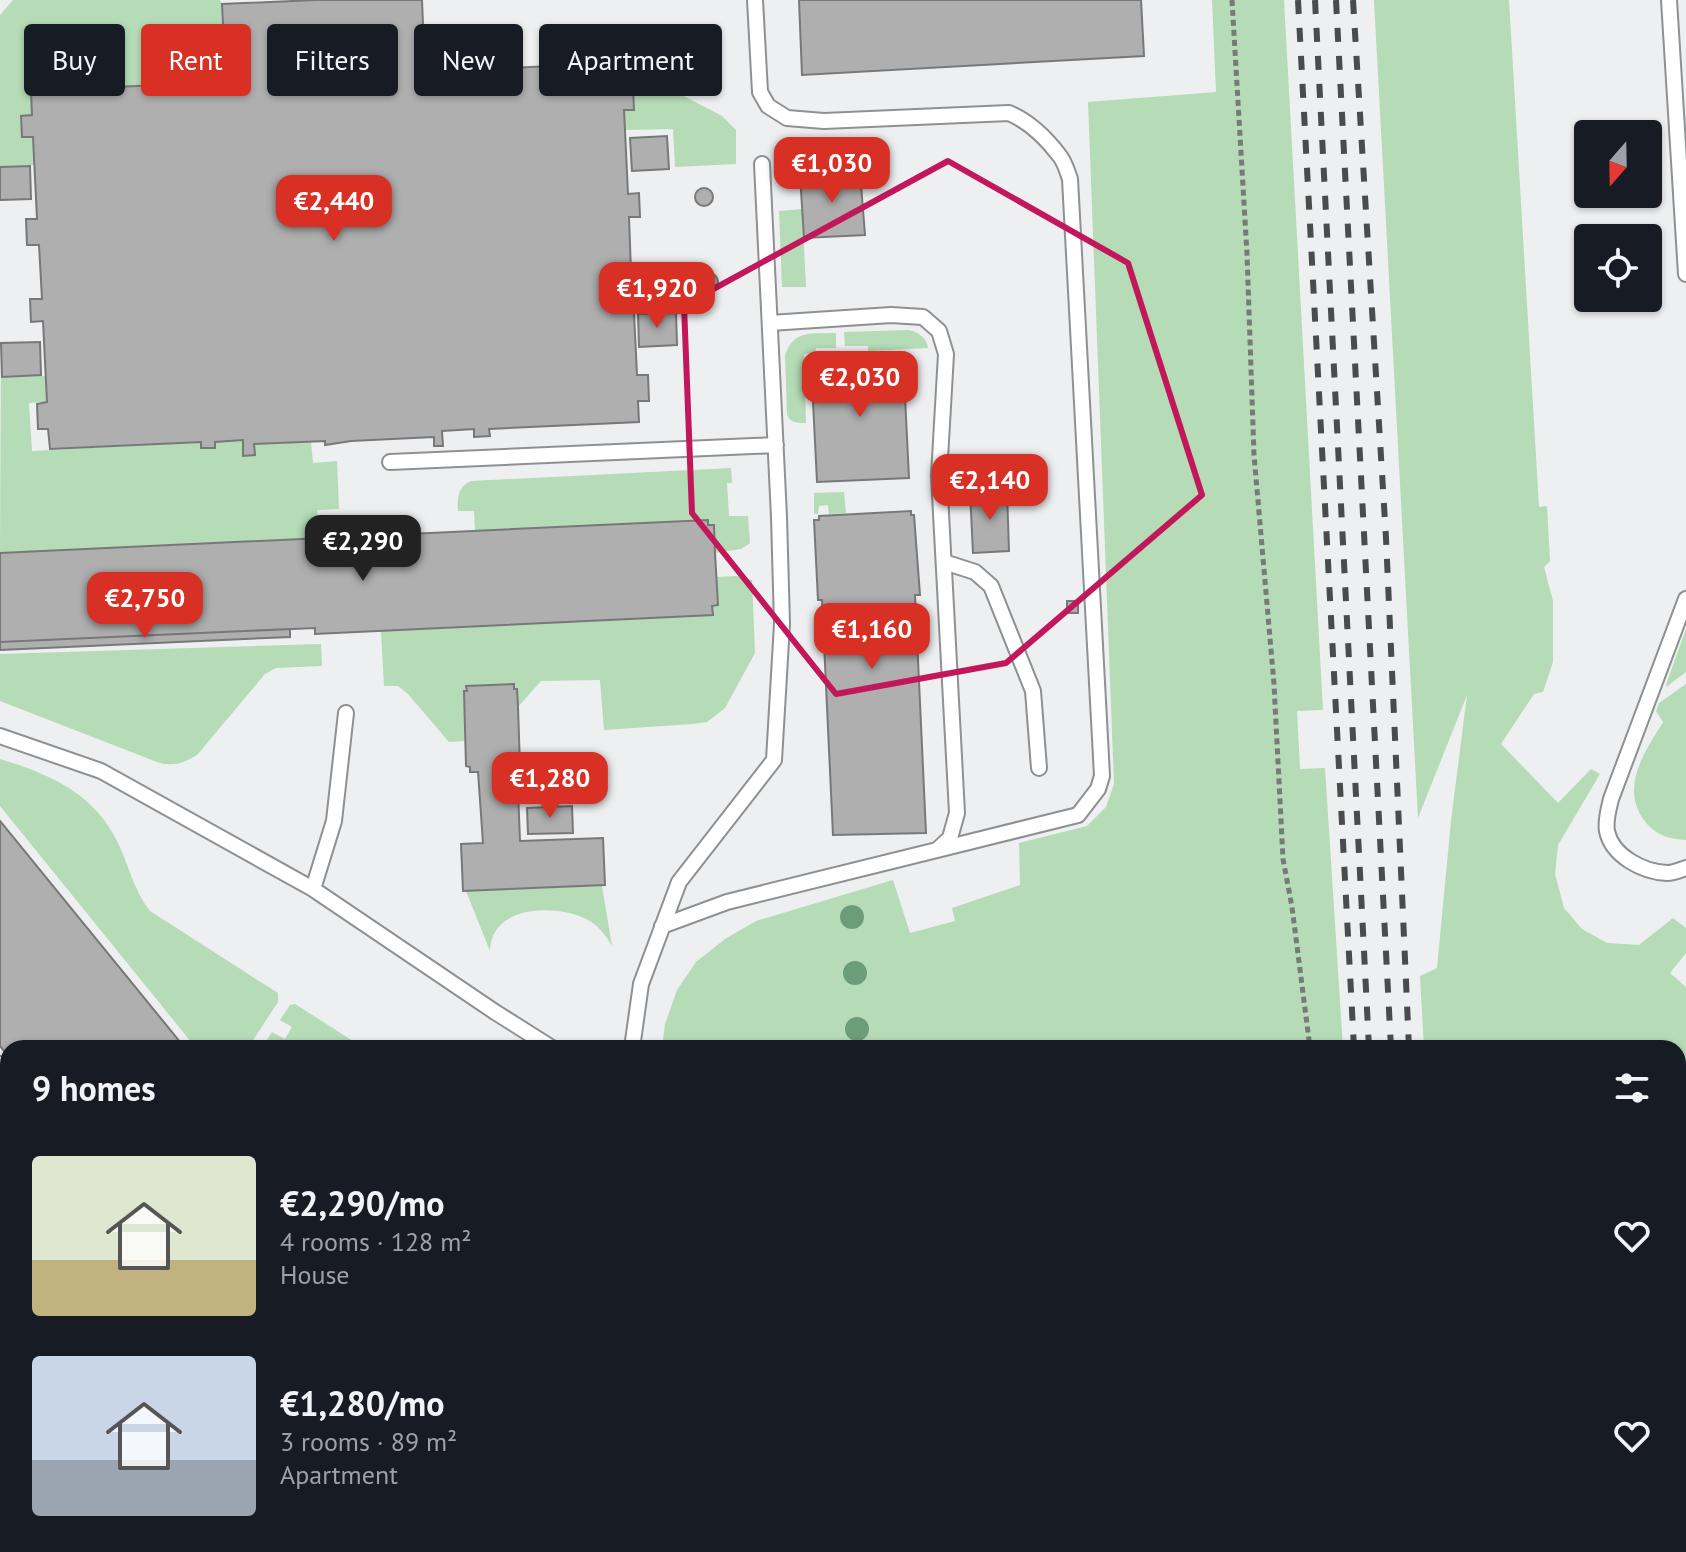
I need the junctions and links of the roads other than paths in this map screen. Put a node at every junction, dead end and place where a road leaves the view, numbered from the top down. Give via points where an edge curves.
1 (755, 0) edge
2 (1669, 0) edge
3 (762, 164) dead end
4 (1686, 274) edge
5 (770, 323) junction
6 (776, 445) junction
7 (390, 462) dead end
8 (944, 562) junction
9 (1686, 599) edge
10 (346, 713) dead end
11 (0, 736) edge
12 (1039, 768) dead end
13 (937, 850) junction
14 (1686, 868) edge
15 (313, 889) junction
16 (662, 926) junction
17 (539, 1040) edge
18 (633, 1040) edge

1 - 13 lane via 760,92 768,106 787,118 1009,113 1036,130 1062,157 1070,179 1102,776 1078,815
2 - 4 lane
3 - 5 lane
5 - 6 lane
5 - 8 lane via 891,315 923,317 939,331 946,354 939,476
6 - 7 lane
6 - 16 lane via 782,624 774,760 679,882
8 - 12 lane via 975,572 991,586 1033,691
8 - 13 lane via 957,813 950,838
9 - 14 lane via 1611,799 1606,829 1618,852 1644,868 1671,873
10 - 15 lane via 334,821
11 - 15 lane via 101,771
13 - 16 lane via 727,902
15 - 17 lane
16 - 18 lane via 641,984

